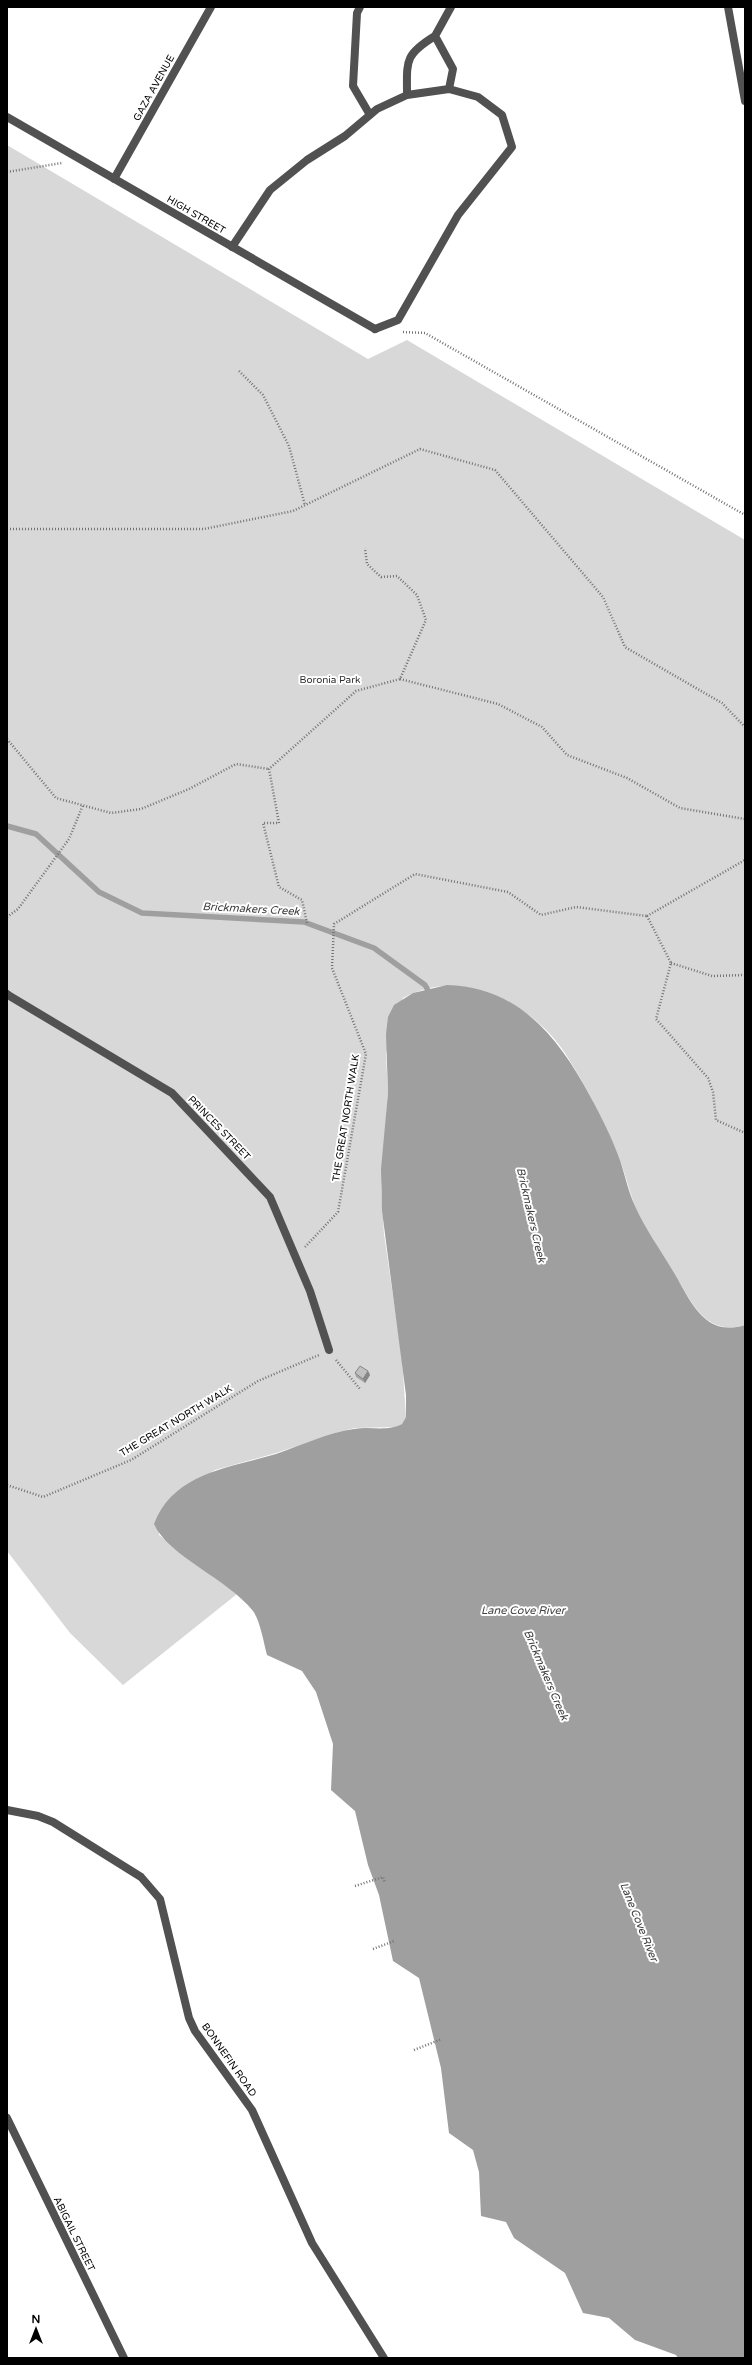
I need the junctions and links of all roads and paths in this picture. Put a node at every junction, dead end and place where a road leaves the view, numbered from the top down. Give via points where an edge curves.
1 (211, 7) edge
2 (360, 7) edge
3 (451, 7) edge
4 (728, 7) edge
5 (435, 36) junction
6 (449, 89) junction
7 (407, 95) junction
8 (745, 101) edge
9 (370, 115) junction
10 (7, 117) edge
11 (82, 160) junction
12 (7, 172) edge
13 (114, 179) junction
14 (232, 247) junction
15 (375, 329) junction
16 (239, 371) dead end
17 (305, 505) junction
18 (745, 515) edge
19 (7, 529) edge
20 (365, 548) dead end
21 (400, 679) junction
22 (745, 727) edge
23 (7, 739) edge
24 (269, 769) junction
25 (83, 805) junction
26 (745, 819) edge
27 (745, 860) edge
28 (647, 916) junction
29 (7, 917) edge
30 (307, 923) dead end
31 (671, 963) junction
32 (745, 975) edge
33 (8, 995) edge
34 (745, 1133) edge
35 (296, 1256) junction
36 (329, 1350) junction
37 (360, 1389) dead end
38 (7, 1485) edge
39 (7, 1810) edge
40 (385, 1883) dead end
41 (355, 1886) dead end
42 (394, 1941) dead end
43 (373, 1949) dead end
44 (442, 2039) dead end
45 (414, 2050) dead end
46 (7, 2118) edge
47 (124, 2358) edge
48 (384, 2358) edge

1 - 13 street, GAZA AVENUE
2 - 9 street via 357,13 352,86
3 - 5 street
4 - 8 street
5 - 6 street via 453,69
5 - 7 street via 418,47 409,57
6 - 7 street
6 - 15 street via 478,97 502,115 512,147 458,215 398,320
7 - 9 street
9 - 14 street via 270,190
10 - 11 street, HIGH STREET
11 - 12 path
11 - 13 street, HIGH STREET
13 - 14 street, HIGH STREET
14 - 15 street, HIGH STREET
15 - 18 path via 425,333
16 - 17 path via 263,395 285,440
17 - 19 path via 293,511 204,529
17 - 22 path via 420,449 495,470 603,597 625,647 722,703
20 - 21 path via 367,564 381,577 397,576 417,595 426,620
21 - 24 path via 356,691
21 - 26 path via 498,704 542,727 566,755 627,778 680,808
23 - 25 path via 56,798
24 - 25 path via 236,764 189,789 141,809 111,813
24 - 30 path via 279,823 263,823 279,888 302,900
25 - 29 path via 69,839 18,909
27 - 28 path
28 - 31 path
28 - 35 path, THE GREAT NORTH WALK via 576,907 541,915 508,892 415,874 334,924 332,968 366,1054 338,1212
31 - 32 path via 712,976
31 - 34 path via 656,1019 708,1078 713,1092 716,1120
33 - 35 street, PRINCES STREET via 172,1093 270,1197
35 - 36 street, PRINCES STREET
36 - 37 path
36 - 38 path, THE GREAT NORTH WALK via 258,1381 131,1460 43,1497
39 - 48 street, BONNEFIN ROAD via 38,1816 53,1822 141,1877 160,1899 189,2018 195,2031 256,2117 312,2243
40 - 41 path via 383,1876
42 - 43 path
44 - 45 path
46 - 47 street, ABIGAIL STREET

